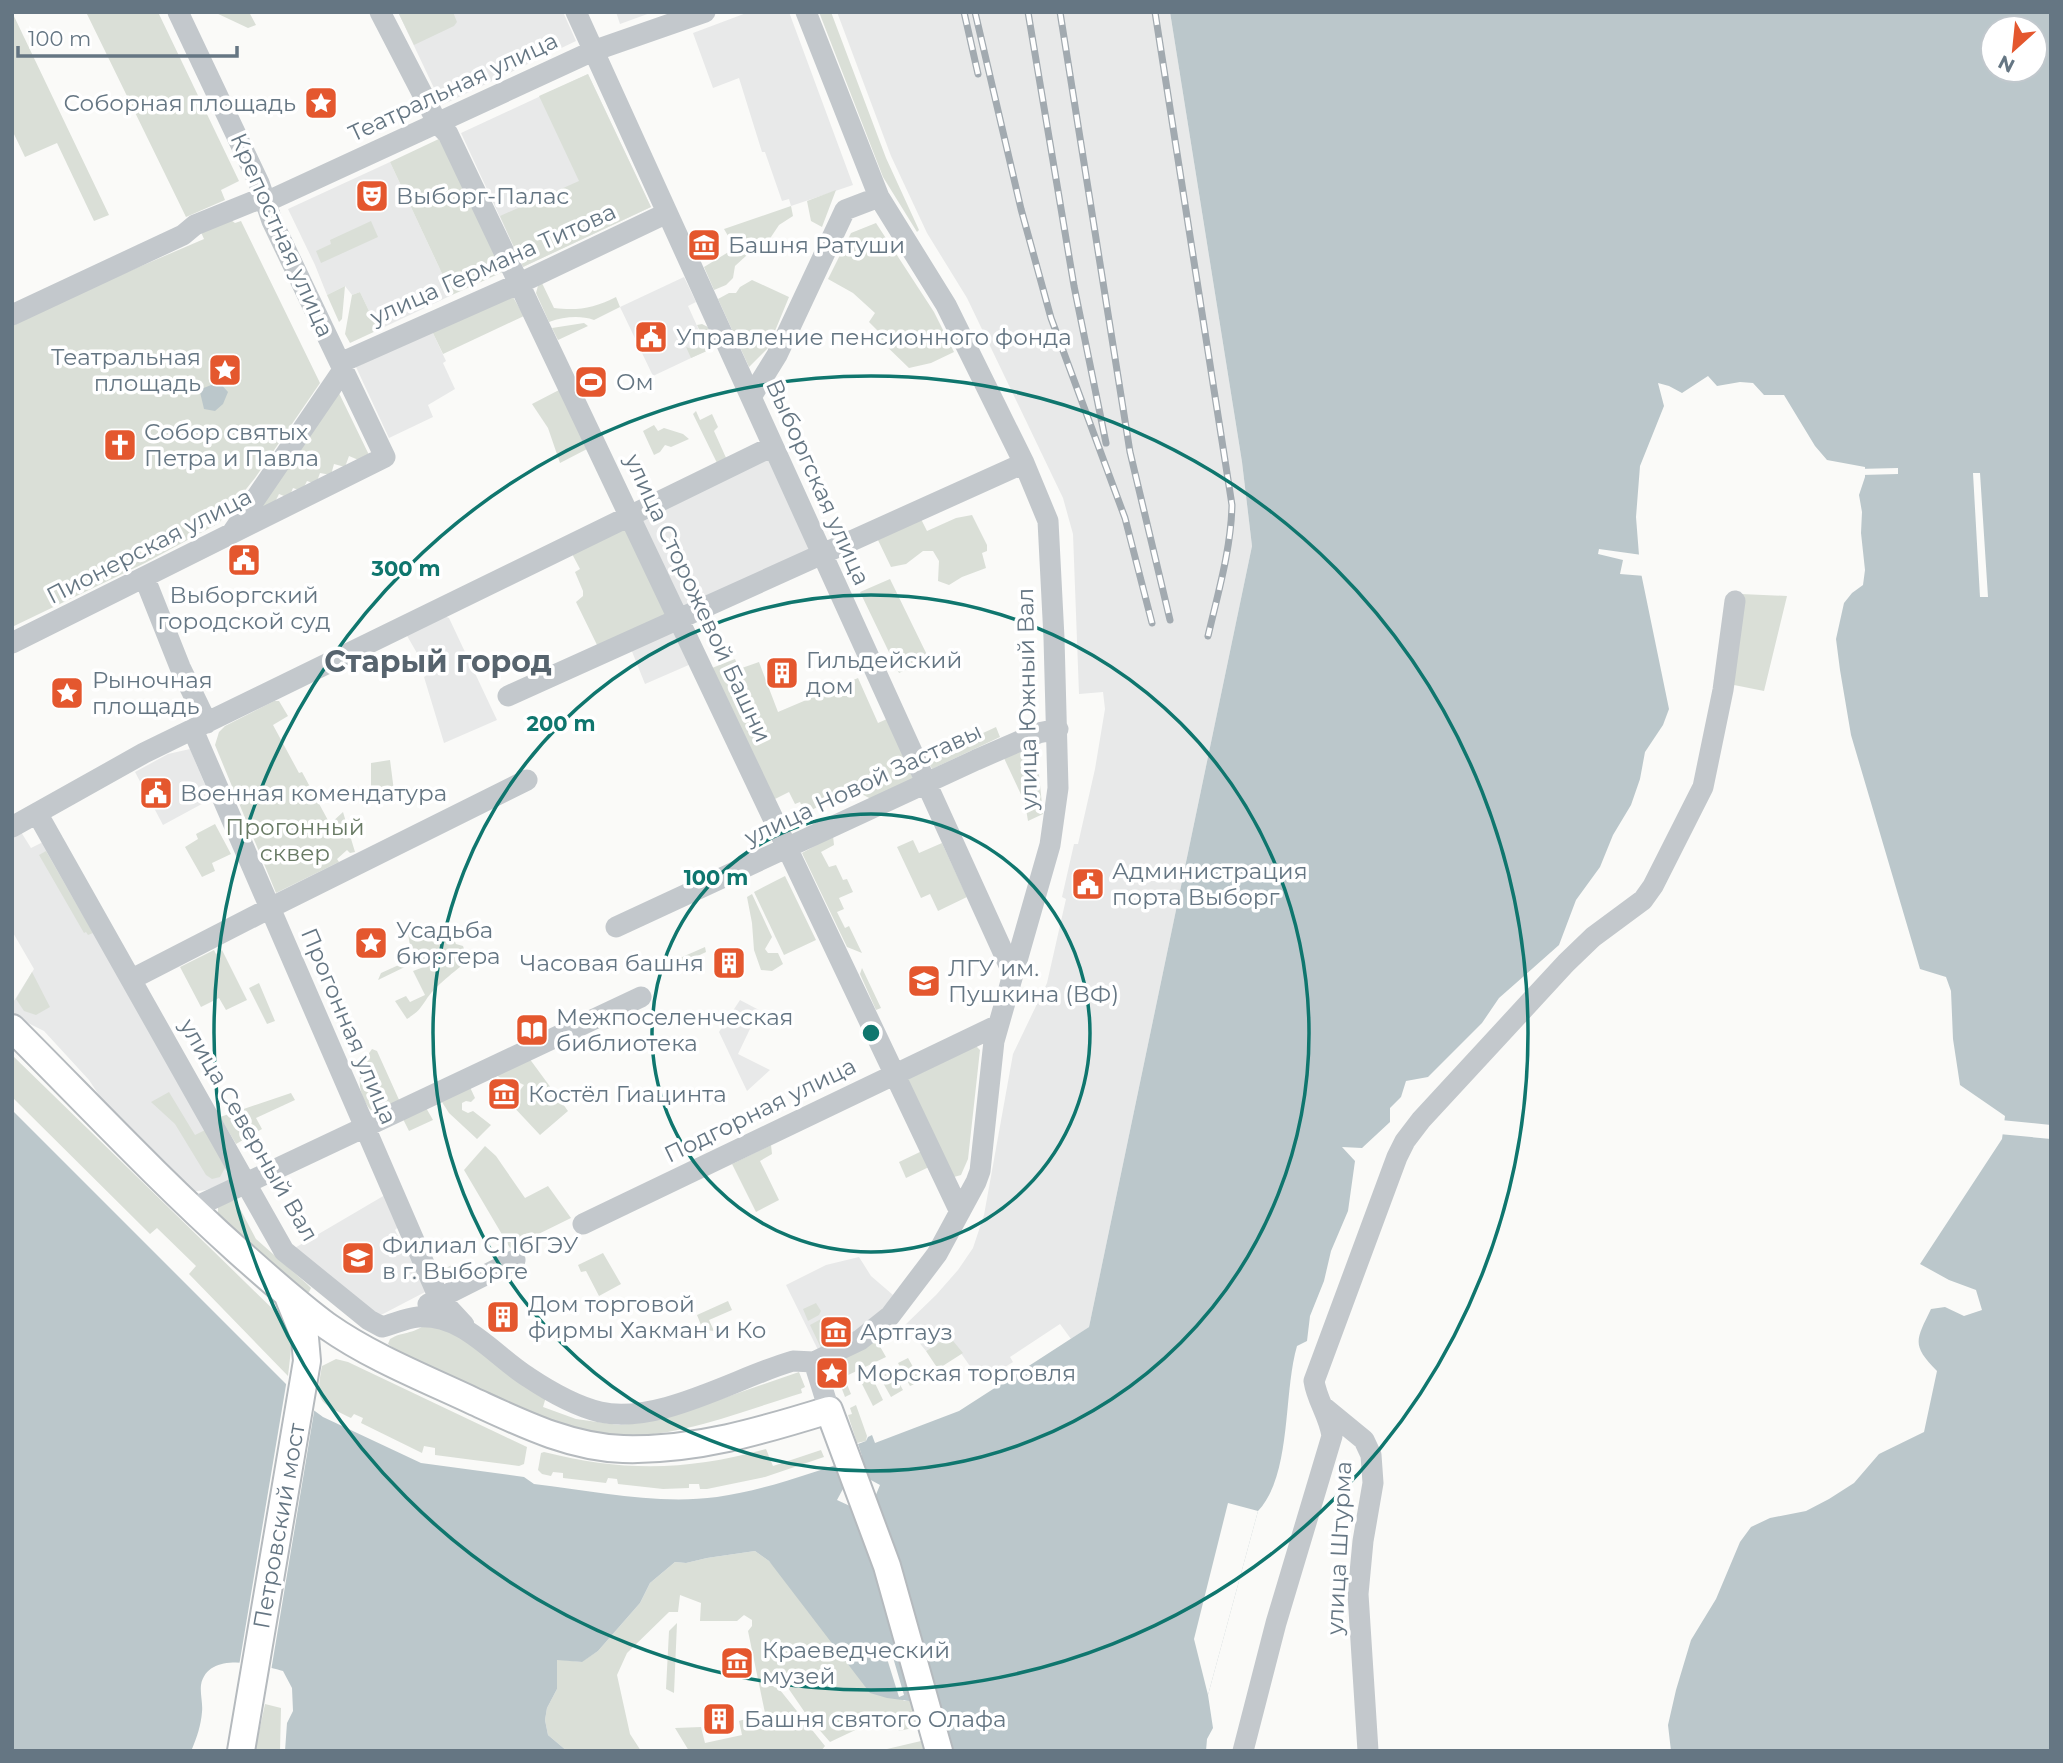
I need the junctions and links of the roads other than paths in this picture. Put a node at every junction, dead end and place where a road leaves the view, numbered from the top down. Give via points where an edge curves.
1 (178, 12) edge
2 (380, 12) edge
3 (576, 12) edge
4 (705, 12) edge
5 (806, 12) edge
6 (593, 51) junction
7 (438, 124) junction
8 (878, 197) junction
9 (265, 199) junction
10 (667, 213) junction
11 (518, 284) junction
12 (12, 315) edge
13 (342, 366) junction
14 (751, 397) junction
15 (773, 446) junction
16 (385, 457) joint
17 (1024, 463) junction
18 (630, 516) junction
19 (229, 536) junction
20 (822, 553) junction
21 (145, 579) junction
22 (1735, 601) dead end
23 (678, 619) junction
24 (12, 643) edge
25 (508, 696) dead end
26 (200, 727) junction
27 (1058, 729) junction
28 (527, 780) dead end
29 (926, 783) junction
30 (37, 813) junction
31 (12, 827) edge
32 (788, 849) junction
33 (270, 908) junction
34 (616, 927) dead end
35 (1013, 974) junction
36 (132, 979) junction
37 (641, 997) dead end
38 (998, 1025) junction
39 (12, 1028) edge
40 (895, 1074) junction
41 (365, 1127) junction
42 (247, 1182) junction
43 (191, 1209) junction
44 (960, 1212) junction
45 (583, 1224) dead end
46 (515, 1260) dead end
47 (288, 1295) junction
48 (439, 1298) junction
49 (382, 1328) junction
50 (472, 1333) junction
51 (349, 1339) junction
52 (814, 1362) junction
53 (305, 1373) junction
54 (1325, 1409) junction
55 (830, 1410) junction
56 (241, 1751) edge
57 (939, 1751) edge
58 (1243, 1751) edge
59 (1368, 1751) edge

1 - 9 street, Крепостная улица
2 - 7 street, улица Сторожевой Башни
3 - 6 street, Выборгская улица
4 - 6 street, Театральная улица
5 - 8 street, улица Южный Вал
6 - 7 street, Театральная улица
6 - 10 street, Выборгская улица
7 - 9 street, Театральная улица
7 - 11 street, улица Сторожевой Башни via 448,134
8 - 14 street via 845,209 777,355
8 - 17 street, улица Южный Вал via 946,305
9 - 12 street, Театральная улица via 195,225 183,235
9 - 13 street, Крепостная улица
10 - 11 street, улица Германа Титова
10 - 14 street, Выборгская улица
11 - 13 street, улица Германа Титова
11 - 18 street, улица Сторожевой Башни
13 - 16 street, Крепостная улица
13 - 19 street
14 - 15 street, Выборгская улица
15 - 18 street
15 - 20 street, Выборгская улица
16 - 19 street, Пионерская улица
17 - 20 street
17 - 27 street, улица Южный Вал via 1048,521
18 - 23 street, улица Сторожевой Башни
18 - 26 street
19 - 21 street, Пионерская улица
20 - 23 street
20 - 29 street, Выборгская улица
21 - 24 street, Пионерская улица
21 - 26 street, Прогонная улица
22 - 54 street via 1703,787 1685,823 1643,900 1566,963 1405,1141 1314,1381
23 - 25 street
23 - 32 street, улица Сторожевой Башни
26 - 30 street
26 - 33 street, Прогонная улица
27 - 29 street, улица Новой Заставы via 1038,733
27 - 35 street, улица Южный Вал via 1058,788 1050,845
28 - 33 street
29 - 32 street, улица Новой Заставы
29 - 35 street, Выборгская улица
30 - 31 street
30 - 36 street, улица Северный Вал
32 - 34 street, улица Новой Заставы
32 - 40 street, улица Сторожевой Башни
33 - 36 street
33 - 41 street, Прогонная улица
35 - 38 street, улица Южный Вал
36 - 42 street, улица Северный Вал
37 - 41 street
38 - 40 street, Подгорная улица
38 - 44 street, улица Южный Вал via 979,1171
39 - 43 main road
40 - 44 street, улица Сторожевой Башни
40 - 45 street, Подгорная улица
41 - 42 street
41 - 48 street, Прогонная улица
42 - 43 street
42 - 49 street, улица Северный Вал via 284,1251
43 - 47 main road
44 - 52 street, улица Южный Вал via 937,1254 884,1323
46 - 48 street
47 - 51 main road
47 - 53 main road via 305,1338
48 - 49 street
48 - 50 street, Прогонная улица
49 - 50 street via 408,1319 433,1318
49 - 51 street
50 - 52 street via 527,1377 579,1405 625,1415 652,1411 793,1361
51 - 53 main road via 322,1348
51 - 55 main road via 511,1419 579,1444 621,1449 707,1444
52 - 55 street
53 - 56 main road, Петровский мост
54 - 58 street via 1332,1436
54 - 59 street, улица Штурма via 1364,1440 1371,1455 1373,1483 1358,1594
55 - 57 main road via 887,1566

